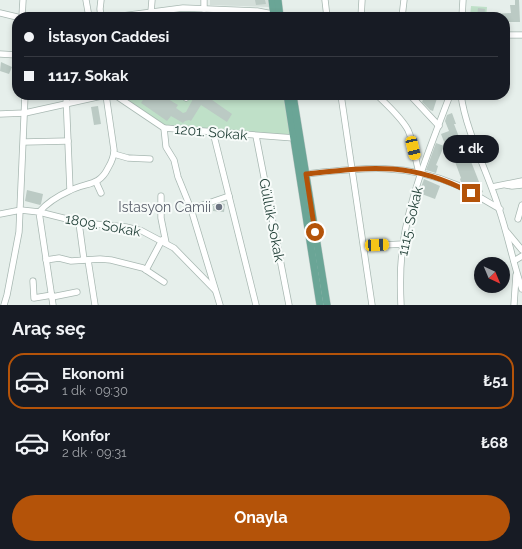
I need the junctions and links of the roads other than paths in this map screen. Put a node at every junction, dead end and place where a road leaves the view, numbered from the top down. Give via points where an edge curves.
1 (23, 0) edge
2 (86, 0) edge
3 (101, 0) edge
4 (152, 0) edge
5 (204, 0) edge
6 (272, 0) edge
7 (278, 0) edge
8 (325, 0) edge
9 (362, 0) edge
10 (404, 0) edge
11 (463, 0) edge
12 (204, 9) junction
13 (22, 12) edge
14 (88, 12) edge
15 (100, 12) edge
16 (151, 12) joint
17 (261, 12) edge
18 (276, 12) edge
19 (277, 12) edge
20 (326, 12) edge
21 (361, 12) edge
22 (403, 12) edge
23 (462, 12) edge
24 (0, 13) edge
25 (12, 16) edge
26 (510, 35) edge
27 (522, 35) edge
28 (0, 54) edge
29 (12, 55) edge
30 (25, 100) edge
31 (66, 100) edge
32 (86, 100) edge
33 (107, 100) edge
34 (122, 100) edge
35 (288, 100) edge
36 (294, 100) edge
37 (342, 100) edge
38 (382, 100) edge
39 (415, 100) edge
40 (448, 100) edge
41 (463, 100) edge
42 (66, 105) junction
43 (25, 113) junction
44 (0, 114) edge
45 (438, 126) junction
46 (164, 128) junction
47 (213, 132) junction
48 (256, 136) junction
49 (294, 138) junction
50 (68, 141) junction
51 (24, 142) junction
52 (114, 154) junction
53 (150, 159) dead end
54 (353, 169) junction
55 (420, 173) junction
56 (306, 174) junction
57 (522, 181) edge
58 (96, 182) junction
59 (506, 185) junction
60 (522, 185) edge
61 (492, 187) junction
62 (70, 190) junction
63 (101, 194) dead end
64 (161, 196) dead end
65 (229, 196) junction
66 (522, 205) edge
67 (191, 209) junction
68 (500, 209) junction
69 (21, 210) junction
70 (39, 212) junction
71 (0, 214) edge
72 (518, 219) dead end
73 (79, 222) junction
74 (506, 231) junction
75 (164, 242) junction
76 (403, 244) junction
77 (364, 246) junction
78 (522, 250) edge
79 (522, 256) edge
80 (46, 260) junction
81 (86, 260) junction
82 (514, 261) junction
83 (146, 270) junction
84 (516, 271) junction
85 (33, 281) dead end
86 (164, 282) dead end
87 (522, 289) edge
88 (215, 290) junction
89 (77, 292) dead end
90 (7, 295) junction
91 (52, 296) junction
92 (4, 305) edge
93 (7, 305) edge
94 (53, 305) edge
95 (95, 305) edge
96 (220, 305) edge
97 (256, 305) edge
98 (289, 305) edge
99 (320, 305) edge
100 (327, 305) edge
101 (372, 305) edge
102 (400, 305) edge
103 (514, 305) edge

1 - 13 street
2 - 14 street
3 - 15 street
4 - 16 street
5 - 12 street
6 - 18 main road
7 - 19 main road
8 - 20 street
9 - 21 street
10 - 22 street
11 - 23 street
12 - 16 street
12 - 17 street
24 - 25 street
26 - 27 street
28 - 29 street
30 - 43 street
31 - 42 street
32 - 42 street
33 - 52 street
34 - 46 street, 1201. Sokak
35 - 49 main road
36 - 56 main road
37 - 54 street
38 - 55 street via 408,131
39 - 45 street
40 - 45 street, 1115. Sokak
41 - 61 street via 465,114
42 - 43 street
42 - 50 street
43 - 44 street
43 - 51 street
45 - 55 street, 1115. Sokak
46 - 47 street, 1201. Sokak
46 - 67 street via 166,147 174,160
47 - 48 street, 1201. Sokak
47 - 65 street
48 - 49 street, 1201. Sokak
48 - 98 street, Güllük Sokak
49 - 99 main road
50 - 51 street
50 - 62 street
51 - 69 street
52 - 53 street via 128,158
52 - 58 street via 103,178
54 - 55 street via 384,168
54 - 56 street
54 - 77 street
55 - 68 street via 458,186
55 - 76 street, 1115. Sokak
56 - 100 main road
57 - 59 street
58 - 62 street
58 - 63 street
59 - 60 street
59 - 61 street
61 - 68 street
62 - 70 street
64 - 75 street
65 - 67 street
65 - 97 street
66 - 72 street
67 - 88 street
68 - 74 street
69 - 70 street, 1809. Sokak
69 - 71 street, 1809. Sokak
69 - 90 street via 16,254
70 - 73 street, 1809. Sokak
70 - 80 street
73 - 75 street, 1809. Sokak via 131,228
73 - 81 street
74 - 78 street
74 - 82 street
75 - 83 street
75 - 88 street, 1809. Sokak via 181,254
76 - 77 street
76 - 102 street, 1115. Sokak
77 - 101 street
79 - 82 street
80 - 81 street
80 - 91 street
81 - 83 street via 111,260
81 - 95 street
82 - 84 street
83 - 86 street
84 - 87 street
84 - 103 street
85 - 91 street via 34,298
88 - 96 street
89 - 91 street
90 - 92 street
90 - 93 street
91 - 94 street

